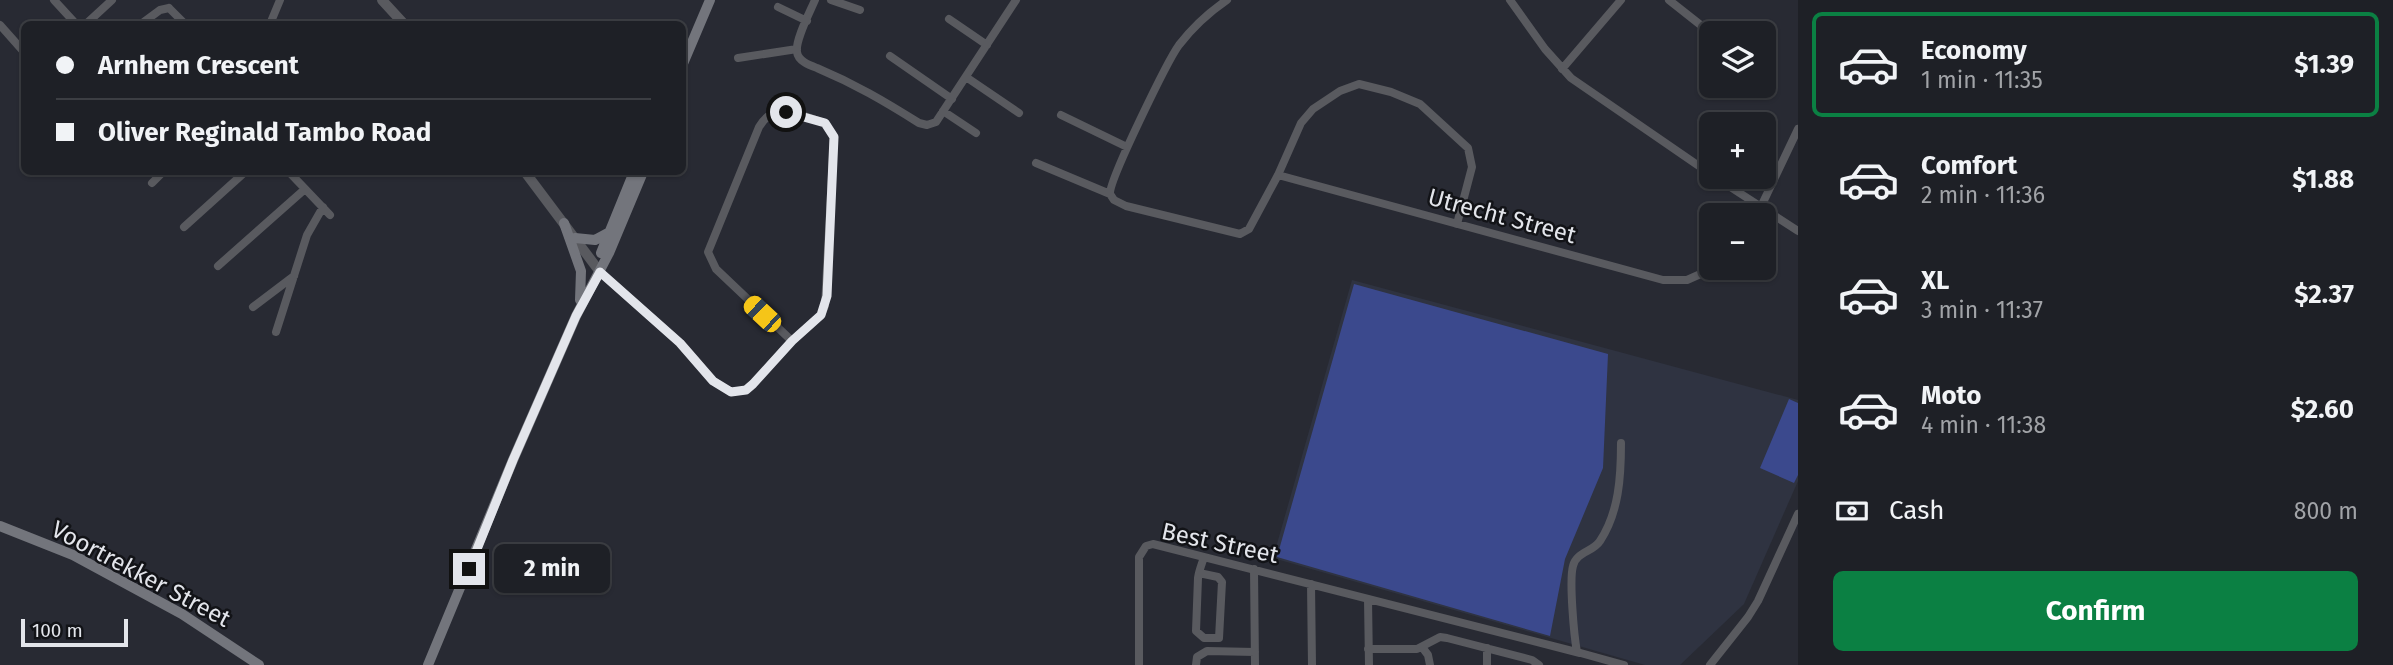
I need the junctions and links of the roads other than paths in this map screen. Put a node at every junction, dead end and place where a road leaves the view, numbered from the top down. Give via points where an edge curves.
1 (54, 0) edge
2 (112, 0) edge
3 (159, 0) edge
4 (280, 0) edge
5 (382, 0) edge
6 (710, 0) edge
7 (815, 0) edge
8 (831, 0) edge
9 (1016, 0) edge
10 (1227, 0) edge
11 (1510, 0) edge
12 (1621, 0) edge
13 (1669, 0) edge
14 (1214, 3) edge
15 (169, 5) edge
16 (778, 7) dead end
17 (860, 10) dead end
18 (949, 19) dead end
19 (807, 20) junction
20 (73, 21) edge
21 (89, 21) edge
22 (144, 21) edge
23 (182, 21) edge
24 (271, 21) edge
25 (401, 21) edge
26 (1699, 24) edge
27 (0, 25) edge
28 (987, 45) junction
29 (21, 49) edge
30 (797, 49) junction
31 (890, 56) dead end
32 (686, 57) edge
33 (738, 58) dead end
34 (1562, 69) junction
35 (966, 77) junction
36 (952, 99) junction
37 (943, 111) junction
38 (1018, 113) dead end
39 (1061, 115) dead end
40 (1798, 129) edge
41 (976, 133) dead end
42 (1128, 147) junction
43 (1036, 163) dead end
44 (1699, 166) edge
45 (160, 175) edge
46 (242, 175) edge
47 (292, 175) edge
48 (527, 175) edge
49 (633, 175) edge
50 (642, 175) edge
51 (1278, 175) junction
52 (152, 183) dead end
53 (305, 189) junction
54 (1730, 189) edge
55 (1110, 194) junction
56 (1748, 203) edge
57 (1763, 203) edge
58 (323, 207) junction
59 (330, 215) dead end
60 (1776, 220) edge
61 (564, 223) junction
62 (1457, 223) junction
63 (184, 227) dead end
64 (1798, 231) edge
65 (609, 232) junction
66 (575, 238) junction
67 (218, 266) dead end
68 (597, 269) junction
69 (1699, 275) edge
70 (294, 276) junction
71 (253, 307) dead end
72 (576, 316) junction
73 (276, 332) dead end
74 (792, 341) junction
75 (1621, 443) dead end
76 (1798, 514) edge
77 (0, 526) edge
78 (1204, 557) junction
79 (1254, 569) junction
80 (1199, 573) junction
81 (1311, 584) junction
82 (1368, 599) junction
83 (1422, 648) junction
84 (1487, 648) junction
85 (1368, 649) junction
86 (1255, 652) junction
87 (1580, 653) junction
88 (259, 665) edge
89 (428, 665) edge
90 (1139, 665) edge
91 (1196, 665) edge
92 (1255, 665) edge
93 (1312, 665) edge
94 (1368, 665) edge
95 (1430, 665) edge
96 (1487, 665) edge
97 (1539, 665) edge
98 (1624, 665) edge
99 (1710, 665) edge

1 - 20 street
2 - 21 street
3 - 15 street
4 - 24 street
5 - 25 street
6 - 32 main road
7 - 19 street
8 - 17 street
9 - 28 street
10 - 14 street
11 - 34 street
12 - 34 street
13 - 26 street
14 - 42 street via 1177,49
15 - 22 street
15 - 23 street
16 - 19 street
18 - 28 street
19 - 30 street
27 - 29 street
28 - 35 street
30 - 33 street
30 - 37 street via 804,62 862,88 923,124 933,124
31 - 36 street
34 - 44 street
35 - 36 street
35 - 38 street
36 - 37 street
37 - 41 street
39 - 42 street
40 - 57 street
42 - 55 street
43 - 55 street
45 - 52 street
46 - 63 street
47 - 53 street
48 - 61 street
49 - 65 main road
50 - 68 main road
51 - 55 street via 1249,229 1240,234 1126,206
51 - 62 street, Utrecht Street
51 - 62 street via 1301,124 1313,109 1353,85 1371,85 1420,104 1468,148 1472,167
53 - 58 street
53 - 67 street
54 - 56 street
58 - 59 street
58 - 70 street via 307,235
60 - 64 street
61 - 66 street
61 - 72 main road via 581,271
62 - 69 street, Utrecht Street via 1663,280 1687,280
65 - 66 main road via 598,240
65 - 68 main road
66 - 68 street
68 - 72 main road
68 - 74 street via 680,343 713,381 731,392 753,384
70 - 71 street
70 - 73 street
72 - 89 main road
74 - 74 street via 709,258 709,247 759,127 772,111 825,123 834,137 825,306
75 - 87 street via 1621,480 1610,521 1600,542 1572,567 1576,648
76 - 99 street via 1758,601
77 - 88 main road, Voortrekker Street via 73,555 182,614
78 - 79 street, Best Street
78 - 80 street
78 - 90 street, Best Street via 1153,544 1142,551
79 - 81 street, Best Street
79 - 86 street
80 - 80 street via 1196,631 1204,638 1216,639 1220,636 1222,582
81 - 82 street, Best Street
81 - 93 street
82 - 85 street
82 - 87 street, Best Street
83 - 84 street via 1440,637
83 - 85 street
83 - 95 street
84 - 96 street
84 - 97 street
85 - 94 street
86 - 91 street via 1207,651 1197,657
86 - 92 street
87 - 98 street, Best Street

